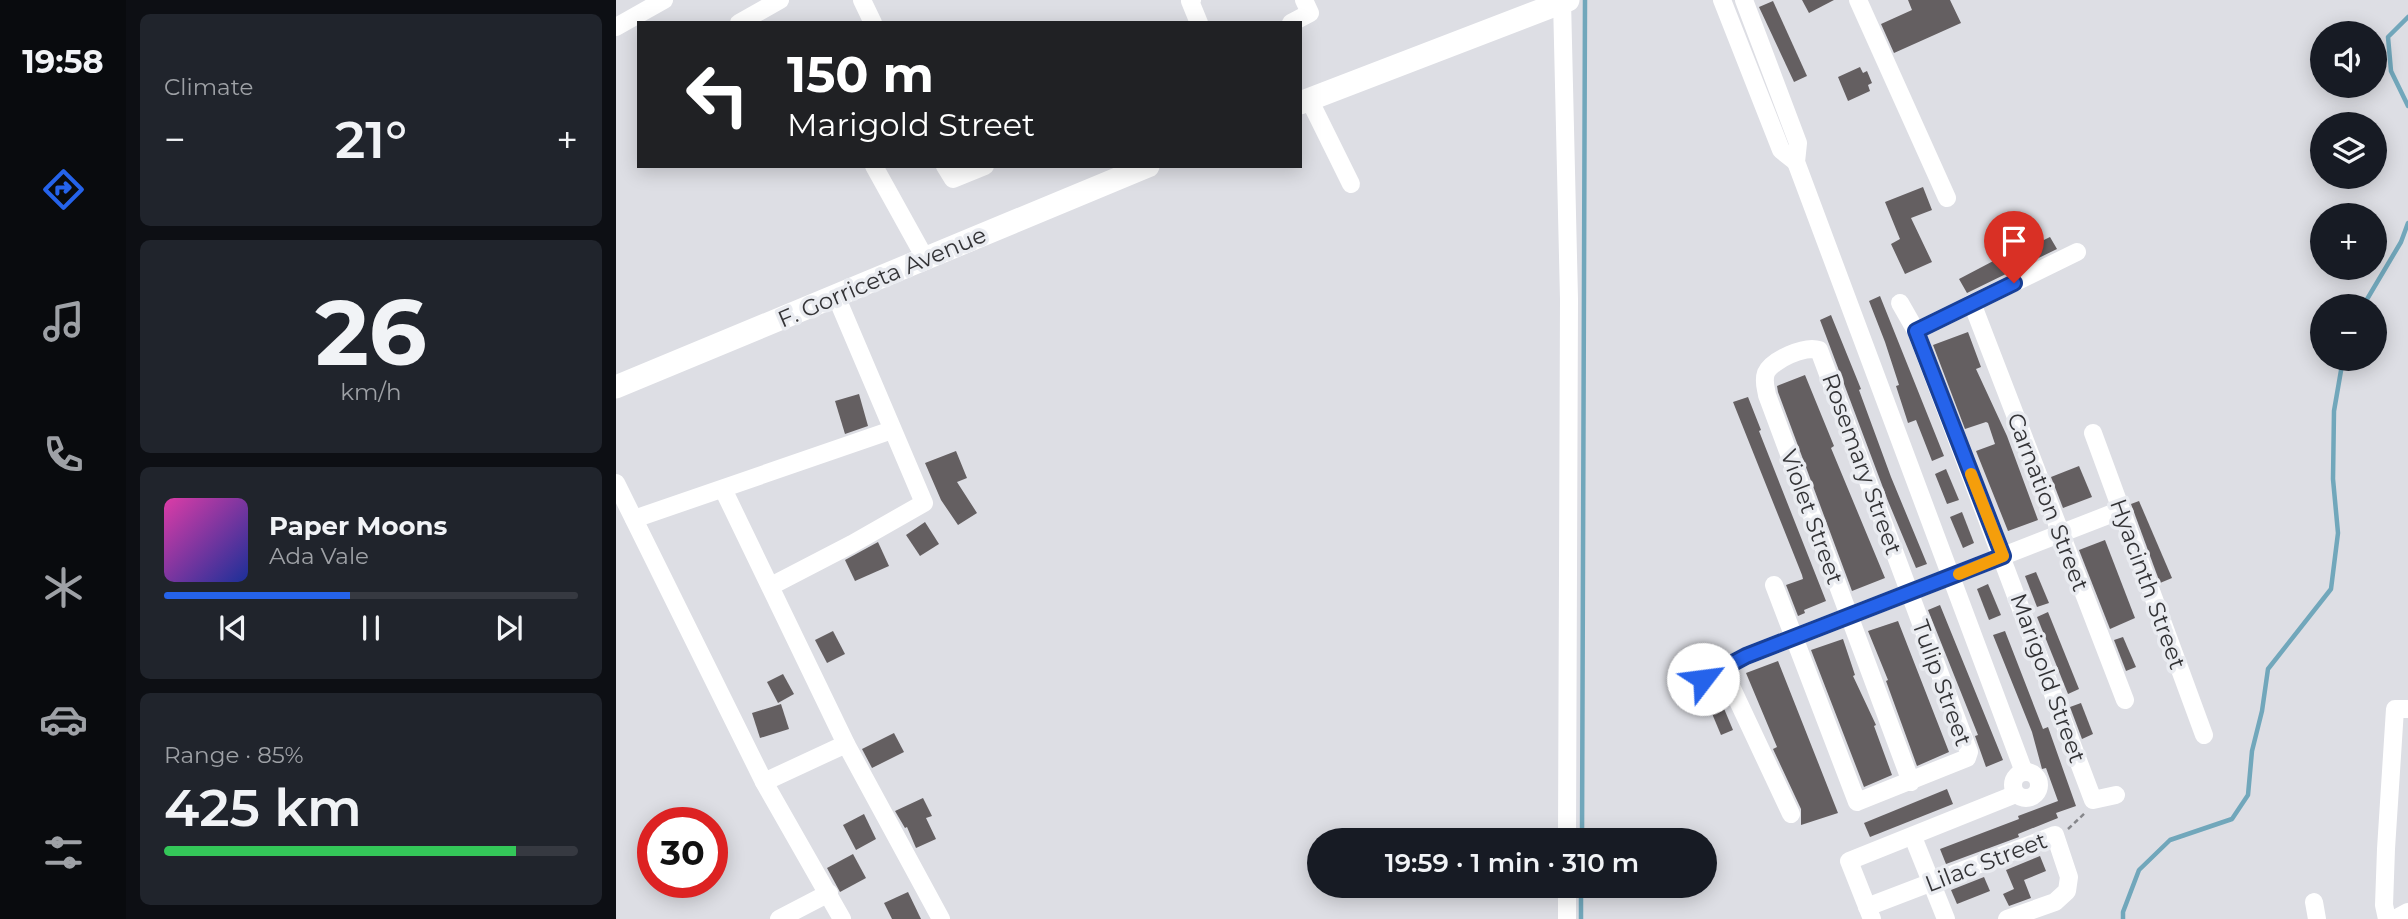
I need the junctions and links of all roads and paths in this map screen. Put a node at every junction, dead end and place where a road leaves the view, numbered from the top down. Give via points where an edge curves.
1 (664, 0) edge
2 (780, 0) edge
3 (862, 0) edge
4 (1192, 0) edge
5 (1304, 0) edge
6 (1722, 0) edge
7 (1744, 0) edge
8 (1858, 0) edge
9 (1564, 1) edge
10 (743, 21) edge
11 (869, 21) edge
12 (1198, 21) edge
13 (1295, 21) edge
14 (616, 27) edge
15 (1305, 101) edge
16 (1796, 162) junction
17 (875, 168) edge
18 (946, 168) edge
19 (980, 168) edge
20 (1143, 168) edge
21 (1351, 184) dead end
22 (1947, 198) dead end
23 (2077, 253) dead end
24 (925, 258) junction
25 (836, 296) junction
26 (1900, 303) dead end
27 (1972, 303) junction
28 (1916, 331) junction
29 (1805, 349) joint
30 (616, 387) edge
31 (892, 430) junction
32 (2093, 433) dead end
33 (616, 483) edge
34 (723, 489) junction
35 (2121, 510) junction
36 (635, 519) junction
37 (2060, 534) junction
38 (2003, 556) junction
39 (1951, 577) junction
40 (1774, 585) dead end
41 (771, 586) junction
42 (1910, 593) junction
43 (1849, 616) junction
44 (1794, 637) junction
45 (1722, 667) junction
46 (1703, 679) dead end
47 (2125, 700) dead end
48 (2408, 709) edge
49 (2204, 735) dead end
50 (846, 744) junction
51 (764, 782) junction
52 (1911, 782) junction
53 (2116, 795) dead end
54 (2093, 800) junction
55 (1791, 814) dead end
56 (1567, 828) edge
57 (2055, 835) junction
58 (1913, 837) junction
59 (1932, 882) junction
60 (829, 893) junction
61 (1567, 898) edge
62 (2408, 912) edge
63 (1869, 913) edge
64 (779, 919) edge
65 (842, 919) edge
66 (941, 919) edge
67 (1567, 919) edge
68 (1946, 919) edge
69 (2007, 919) edge
70 (2387, 919) edge
71 (2395, 919) edge

1 - 14 street
2 - 10 street
3 - 11 street
4 - 12 street
5 - 13 street via 1310,13
6 - 16 street via 1782,150
7 - 16 street via 1798,144
8 - 22 street
9 - 15 main road
9 - 56 street via 1569,299
15 - 21 street
16 - 39 street
17 - 24 street
18 - 19 street via 953,179
20 - 24 main road, F. Gorriceta Avenue
23 - 27 street
24 - 25 main road, F. Gorriceta Avenue
25 - 30 main road, F. Gorriceta Avenue
25 - 31 street
26 - 28 street, Marigold Street
27 - 28 street
27 - 37 street, Carnation Street
28 - 38 street, Marigold Street
29 - 42 street, Rosemary Street via 1819,350
29 - 43 street, Violet Street via 1771,365 1765,384
31 - 34 street
31 - 41 street via 923,503
32 - 35 street, Hyacinth Street
33 - 36 street
34 - 36 street
34 - 41 street
35 - 37 street
35 - 49 street, Hyacinth Street
36 - 51 street
37 - 38 street
37 - 47 street, Carnation Street
38 - 39 street
38 - 54 street, Marigold Street
39 - 42 street
39 - 58 street via 2024,772 2013,780 2016,794
40 - 44 street, Tulip Street
41 - 50 street
42 - 43 street
42 - 52 street, Tulip Street via 1969,752 1964,761
43 - 44 street
43 - 52 street, Violet Street
44 - 45 street
44 - 52 street, Tulip Street via 1854,798 1860,802
45 - 46 street
45 - 55 street
48 - 70 street via 2395,709 2385,849
50 - 51 street
50 - 66 street
51 - 60 street
53 - 54 street
54 - 57 path, Lilac Street via 2078,822
57 - 59 street, Lilac Street
57 - 69 street via 2069,877 2067,891 2055,902
58 - 59 street
58 - 63 street via 1849,861
59 - 63 street, Lilac Street
59 - 68 street
60 - 64 street
60 - 65 street
61 - 67 street
62 - 71 street

